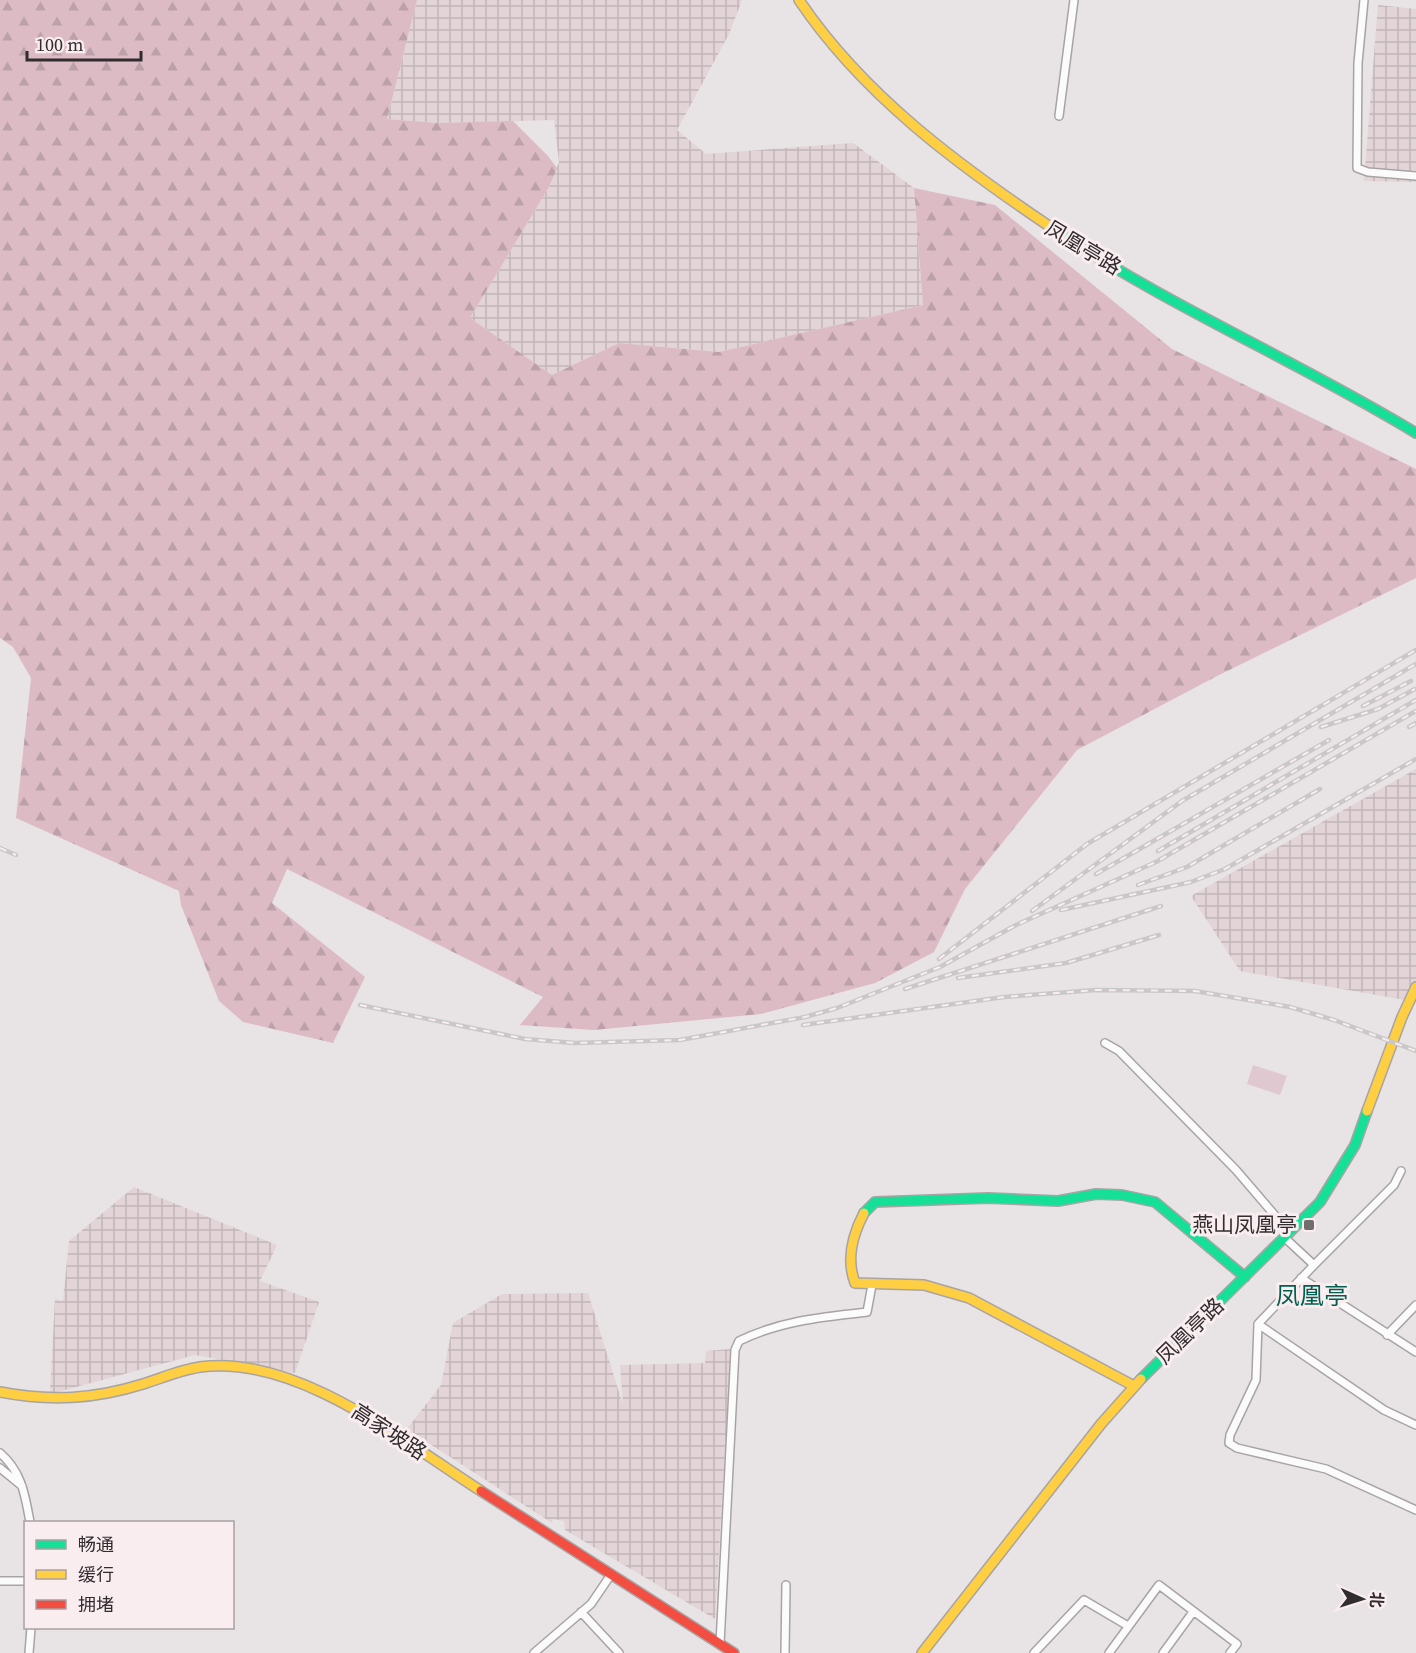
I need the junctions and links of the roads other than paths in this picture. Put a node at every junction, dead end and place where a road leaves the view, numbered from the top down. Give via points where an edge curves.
1 (799, 0) edge
2 (1074, 0) edge
3 (1364, 0) edge
4 (1059, 116) dead end
5 (1416, 176) edge
6 (1416, 433) edge
7 (1416, 987) edge
8 (1105, 1043) dead end
9 (1401, 1170) dead end
10 (1288, 1236) junction
11 (1314, 1265) junction
12 (1245, 1277) junction
13 (1301, 1278) junction
14 (872, 1285) junction
15 (1416, 1305) edge
16 (1258, 1324) junction
17 (1387, 1335) junction
18 (1416, 1352) edge
19 (1134, 1386) junction
20 (0, 1392) edge
21 (1416, 1425) edge
22 (0, 1453) edge
23 (0, 1468) edge
24 (24, 1488) junction
25 (1416, 1510) edge
26 (30, 1521) edge
27 (610, 1576) dead end
28 (0, 1581) edge
29 (24, 1581) edge
30 (786, 1585) dead end
31 (581, 1612) junction
32 (1193, 1612) junction
33 (1128, 1626) junction
34 (31, 1629) edge
35 (720, 1644) junction
36 (29, 1653) edge
37 (534, 1653) edge
38 (619, 1653) edge
39 (734, 1653) edge
40 (785, 1653) edge
41 (922, 1653) edge
42 (1034, 1653) edge
43 (1108, 1653) edge
44 (1163, 1653) edge
45 (1230, 1653) edge

1 - 6 street, 凤凰亭路 via 867,82 910,121 1035,219 1131,277
2 - 4 street
3 - 5 street via 1358,63 1357,168
7 - 10 street, 凤凰亭路 via 1401,1017 1355,1145 1320,1202
8 - 10 street via 1119,1051 1236,1170
9 - 11 street via 1394,1185
10 - 11 street
10 - 12 street, 凤凰亭路
11 - 13 street
12 - 14 street via 1155,1202 1096,1194 1059,1201 988,1198 869,1203 855,1233 850,1269 855,1283
12 - 19 street, 凤凰亭路
13 - 16 street
13 - 17 street
14 - 19 street via 924,1285 969,1298
14 - 35 street via 867,1312 795,1320 765,1328 739,1341 735,1350
15 - 17 street
16 - 21 street via 1384,1410
16 - 25 street via 1256,1380 1230,1435 1230,1443 1326,1469
17 - 18 street
19 - 41 street, 凤凰亭路
20 - 35 street, 高家坡路 via 52,1401 79,1401 200,1367 224,1367 297,1380 334,1397
22 - 24 street via 13,1464
23 - 24 street
24 - 26 street
27 - 31 street
28 - 29 street
30 - 40 street
31 - 37 street
31 - 38 street
32 - 33 street via 1159,1585
32 - 44 street
32 - 45 street via 1237,1644
33 - 42 street via 1084,1599
33 - 43 street
34 - 36 street
35 - 39 street, 高家坡路

